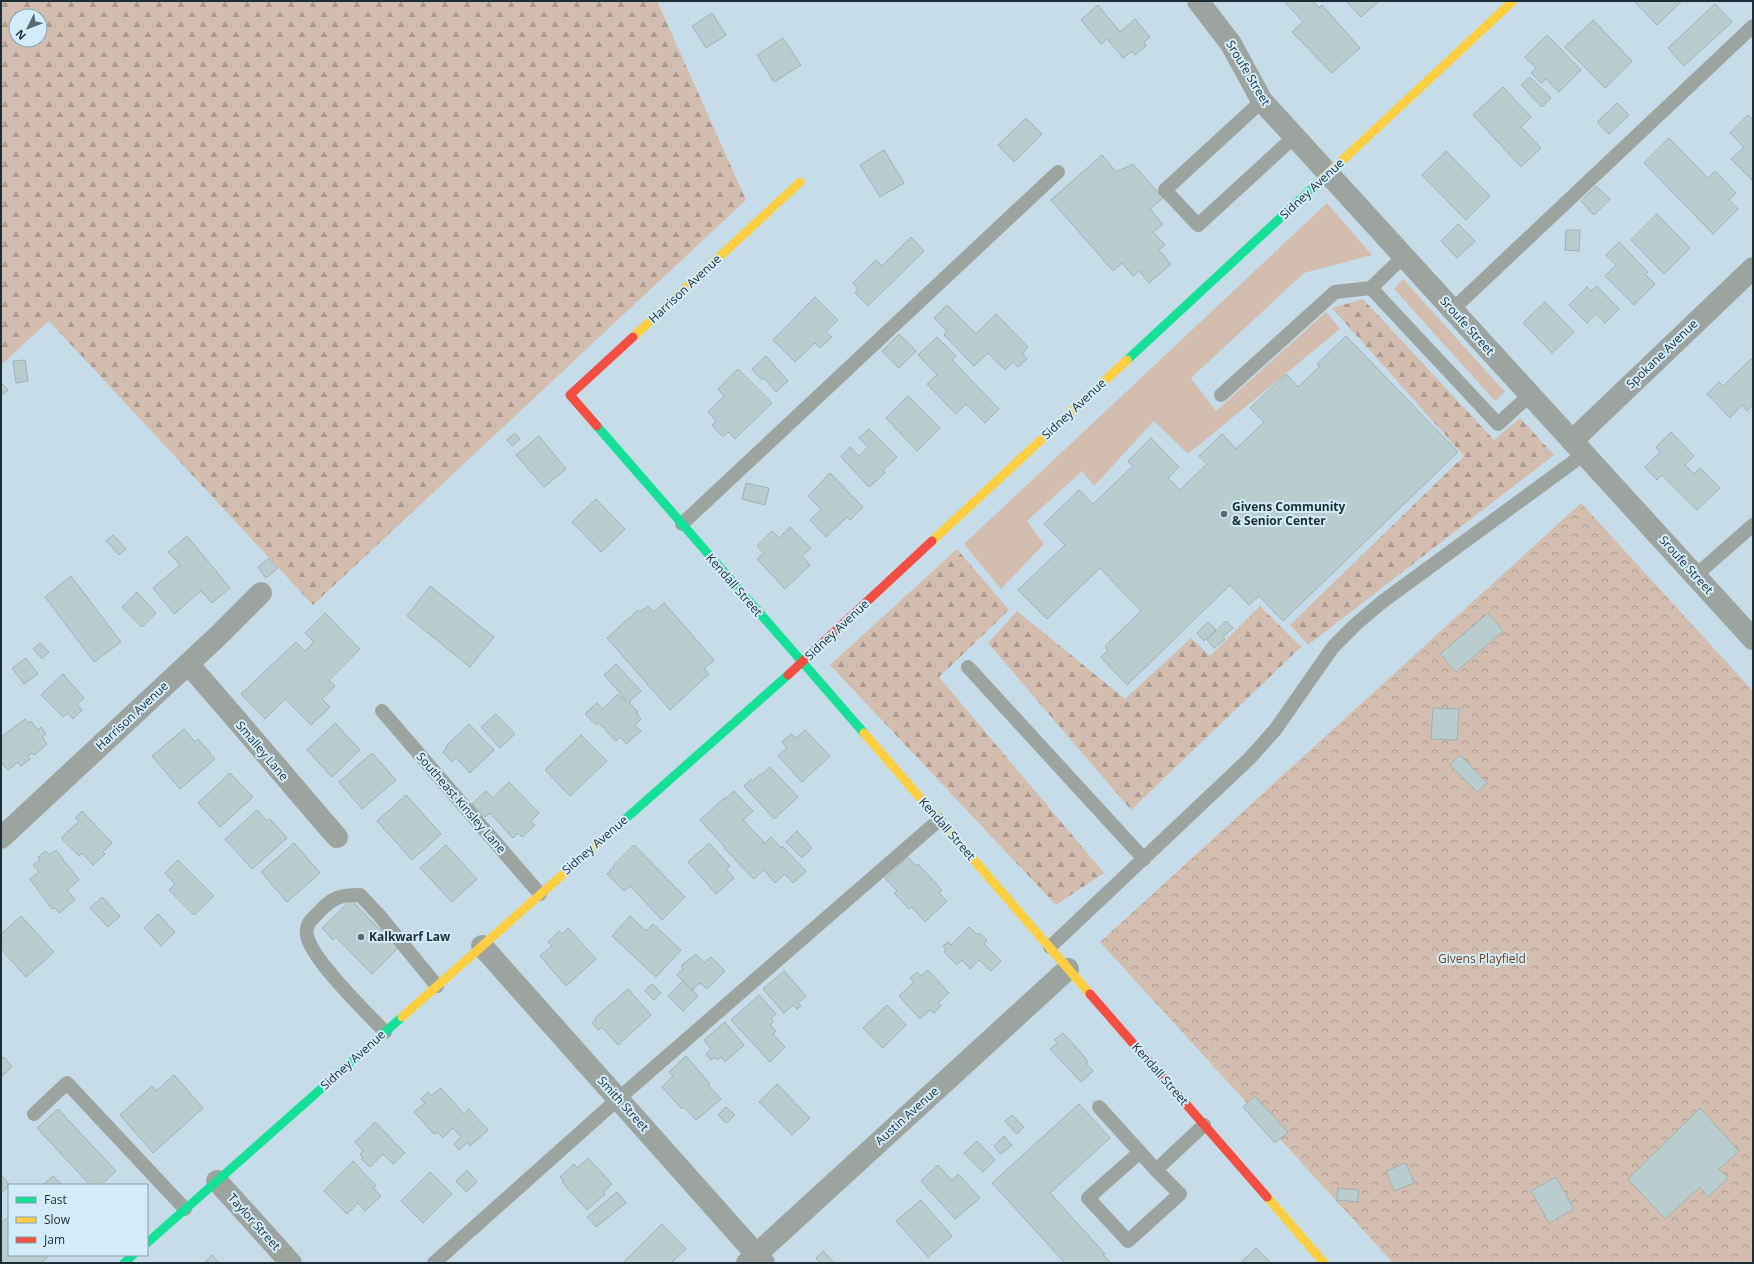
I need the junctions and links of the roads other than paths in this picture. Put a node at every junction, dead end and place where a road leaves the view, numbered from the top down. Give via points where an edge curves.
1 (1198, 1) edge
2 (1513, 1) edge
3 (1753, 26) edge
4 (1262, 101) junction
5 (1294, 137) junction
6 (1058, 172) dead end
7 (1328, 174) junction
8 (800, 182) dead end
9 (1404, 256) junction
10 (1753, 268) edge
11 (1371, 288) junction
12 (1452, 310) junction
13 (570, 395) joint
14 (1221, 395) dead end
15 (1530, 395) junction
16 (1578, 447) junction
17 (682, 524) junction
18 (1753, 524) edge
19 (1695, 576) junction
20 (262, 593) dead end
21 (1753, 639) edge
22 (802, 662) junction
23 (188, 664) junction
24 (968, 667) dead end
25 (382, 711) dead end
26 (939, 820) junction
27 (337, 837) dead end
28 (1, 838) edge
29 (1144, 859) junction
30 (540, 894) junction
31 (482, 946) junction
32 (1050, 947) junction
33 (1068, 969) junction
34 (437, 986) junction
35 (385, 1032) junction
36 (618, 1099) junction
37 (1099, 1107) dead end
38 (34, 1114) dead end
39 (1204, 1125) junction
40 (1140, 1152) junction
41 (1156, 1170) junction
42 (217, 1181) junction
43 (185, 1209) junction
44 (148, 1242) edge
45 (132, 1256) edge
46 (755, 1260) edge
47 (124, 1263) edge
48 (291, 1263) edge
49 (434, 1263) edge
50 (1324, 1263) edge

1 - 4 street, Sroufe Street via 1231,44
2 - 7 main road, Sidney Avenue
3 - 12 lane
4 - 5 street, Sroufe Street
4 - 5 lane via 1165,190 1198,225
5 - 7 street, Sroufe Street
6 - 17 lane
7 - 9 street, Sroufe Street
7 - 22 main road, Sidney Avenue
8 - 13 main road, Harrison Avenue
9 - 11 lane
9 - 12 street, Sroufe Street
10 - 16 street, Spokane Avenue
11 - 14 lane via 1335,292
11 - 15 lane via 1498,424
12 - 15 street, Sroufe Street
13 - 17 main road, Kendall Street
15 - 16 street, Sroufe Street
16 - 19 street, Sroufe Street
16 - 29 lane via 1356,624 1333,647 1275,730 1249,759
17 - 22 main road, Kendall Street
18 - 19 lane
19 - 21 street, Sroufe Street
20 - 23 street, Harrison Avenue
22 - 26 main road, Kendall Street
22 - 30 main road, Sidney Avenue
23 - 27 street, Smalley Lane
23 - 28 street, Harrison Avenue
24 - 29 lane
25 - 30 lane, Southeast Kinsley Lane
26 - 32 main road, Kendall Street
26 - 36 lane
29 - 32 lane
30 - 31 main road, Sidney Avenue
31 - 34 main road, Sidney Avenue
31 - 36 street, Smith Street
32 - 33 main road, Kendall Street
33 - 39 main road, Kendall Street
33 - 46 street, Austin Avenue
34 - 35 main road, Sidney Avenue
34 - 35 lane via 360,895 342,895 326,904 308,923 307,935 314,952
35 - 42 main road, Sidney Avenue
36 - 46 street, Smith Street
36 - 49 lane
37 - 40 lane
38 - 43 lane via 67,1083
39 - 41 lane
39 - 50 main road, Kendall Street
40 - 41 lane
40 - 41 lane via 1088,1198 1128,1241 1180,1194
42 - 43 main road, Sidney Avenue
42 - 48 street, Taylor Street
43 - 44 main road, Sidney Avenue
45 - 47 main road

